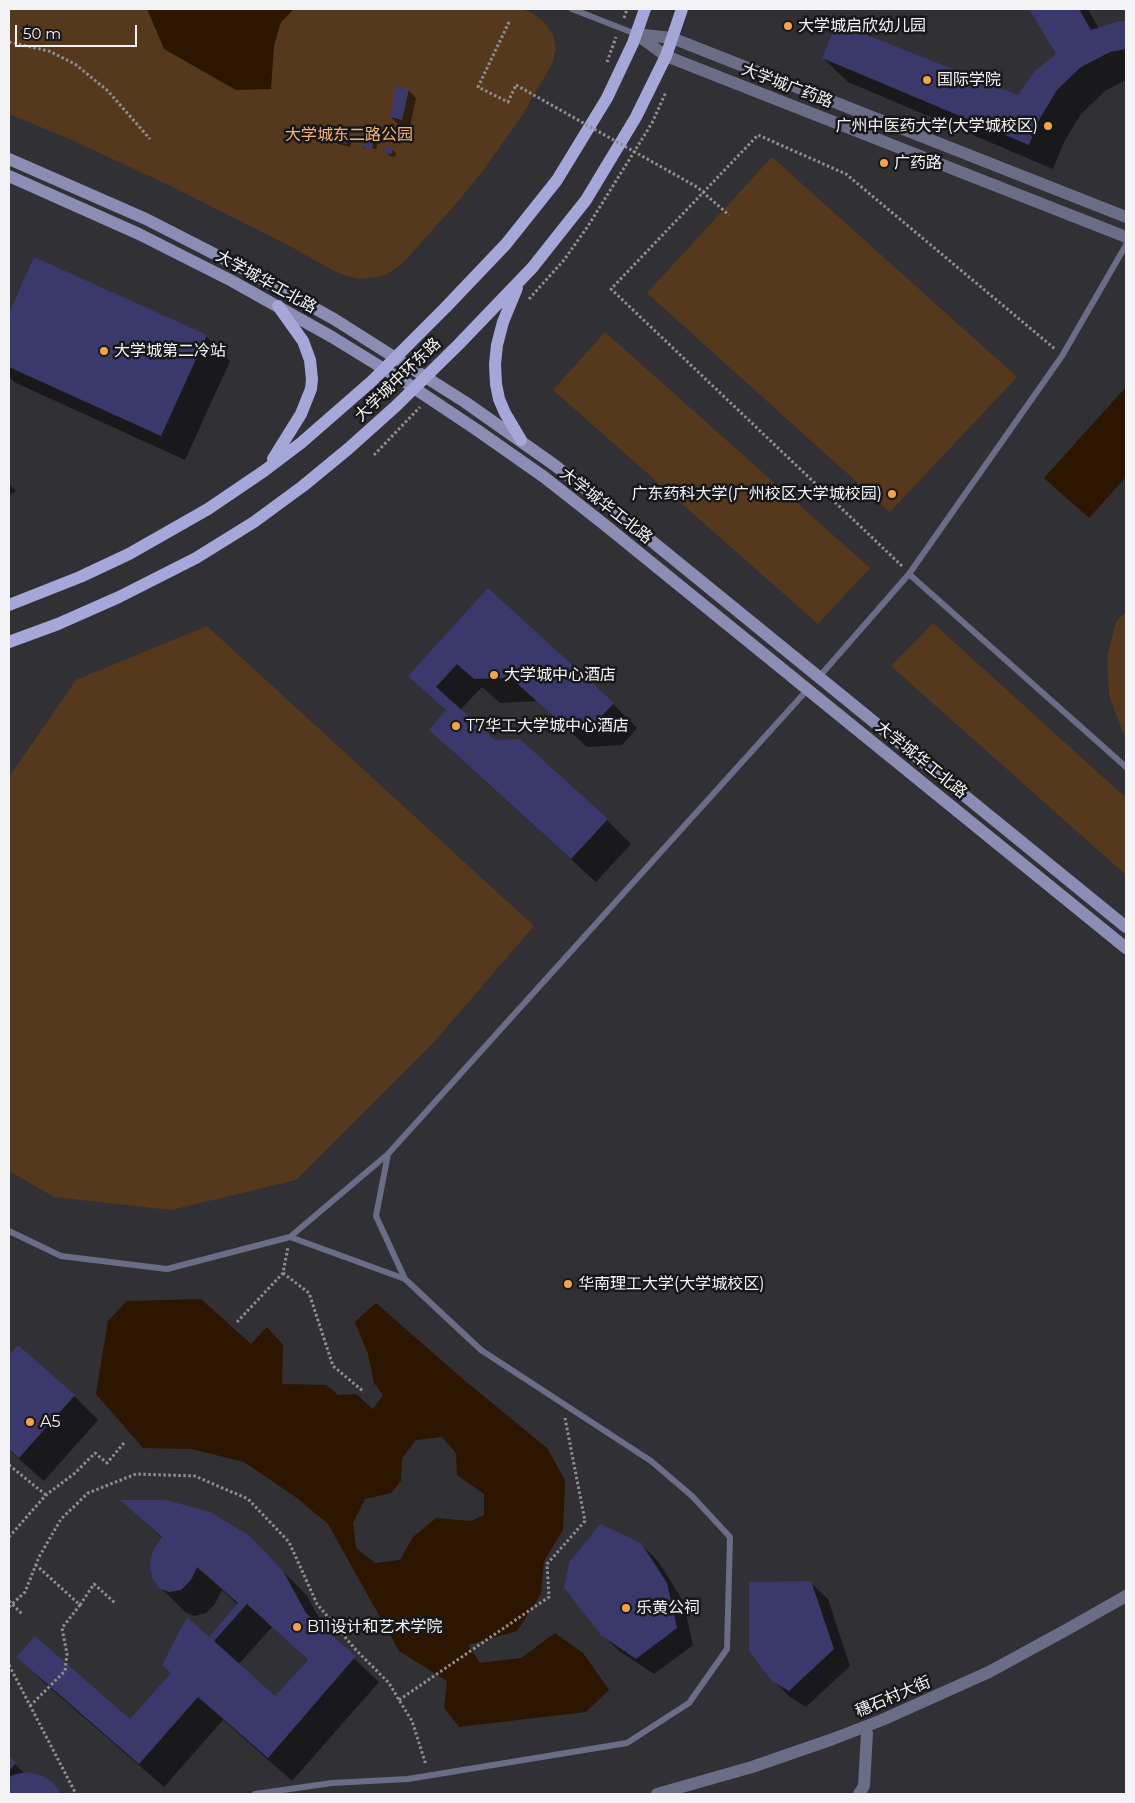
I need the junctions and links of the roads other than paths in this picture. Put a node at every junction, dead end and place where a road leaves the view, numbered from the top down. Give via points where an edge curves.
1 (572, 9) edge
2 (645, 9) edge
3 (682, 9) edge
4 (636, 34) junction
5 (672, 38) junction
6 (666, 56) junction
7 (9, 159) edge
8 (9, 176) edge
9 (1126, 217) edge
10 (1126, 237) edge
11 (1126, 245) edge
12 (521, 280) junction
13 (278, 306) junction
14 (396, 357) junction
15 (384, 369) junction
16 (426, 376) junction
17 (414, 388) junction
18 (521, 440) junction
19 (264, 471) junction
20 (909, 574) junction
21 (9, 605) edge
22 (9, 642) edge
23 (819, 677) junction
24 (808, 689) junction
25 (1126, 767) edge
26 (1126, 926) edge
27 (1126, 948) edge
28 (388, 1154) junction
29 (9, 1231) edge
30 (290, 1236) junction
31 (405, 1279) junction
32 (1126, 1596) edge
33 (867, 1733) dead end
34 (254, 1794) edge
35 (657, 1794) edge
36 (859, 1794) edge

1 - 4 lane, 大学城广药路
2 - 4 main road, 大学城中环东路
3 - 5 main road, 大学城中环东路
4 - 5 street, 大学城广药路
4 - 6 street, 大学城广药路
4 - 14 main road, 大学城中环东路 via 607,98 557,180 506,244
5 - 6 main road, 大学城中环东路
5 - 9 street, 大学城广药路
6 - 10 street, 大学城广药路
6 - 12 main road, 大学城中环东路 via 633,123 586,200
7 - 14 main road, 大学城华工北路 via 199,245 312,306
8 - 13 main road, 大学城华工北路 via 165,247
11 - 20 lane via 1062,356
12 - 16 main road, 大学城中环东路
12 - 18 main road via 504,322 495,364 499,399
13 - 15 main road, 大学城华工北路
13 - 19 main road via 303,341 312,379 301,414
14 - 15 main road, 大学城中环东路
14 - 16 main road, 大学城华工北路
15 - 17 main road, 大学城华工北路
15 - 19 main road, 大学城中环东路 via 320,428
16 - 17 main road, 大学城中环东路
16 - 18 main road, 大学城华工北路
17 - 22 main road, 大学城中环东路 via 323,470 254,522 144,585
17 - 24 main road, 大学城华工北路 via 575,501
18 - 23 main road, 大学城华工北路
19 - 21 main road, 大学城中环东路 via 208,509 129,554
20 - 23 lane
20 - 25 lane
23 - 26 main road, 大学城华工北路
24 - 27 main road, 大学城华工北路
24 - 28 lane
28 - 30 lane
28 - 31 lane via 376,1216
29 - 30 lane via 61,1256 167,1269
30 - 31 lane
31 - 34 lane via 481,1350 651,1461 692,1496 730,1537 727,1649 689,1703 627,1743 408,1779 332,1783
32 - 35 street, 穗石村大街 via 989,1672 882,1720 752,1767
33 - 36 street via 864,1786

